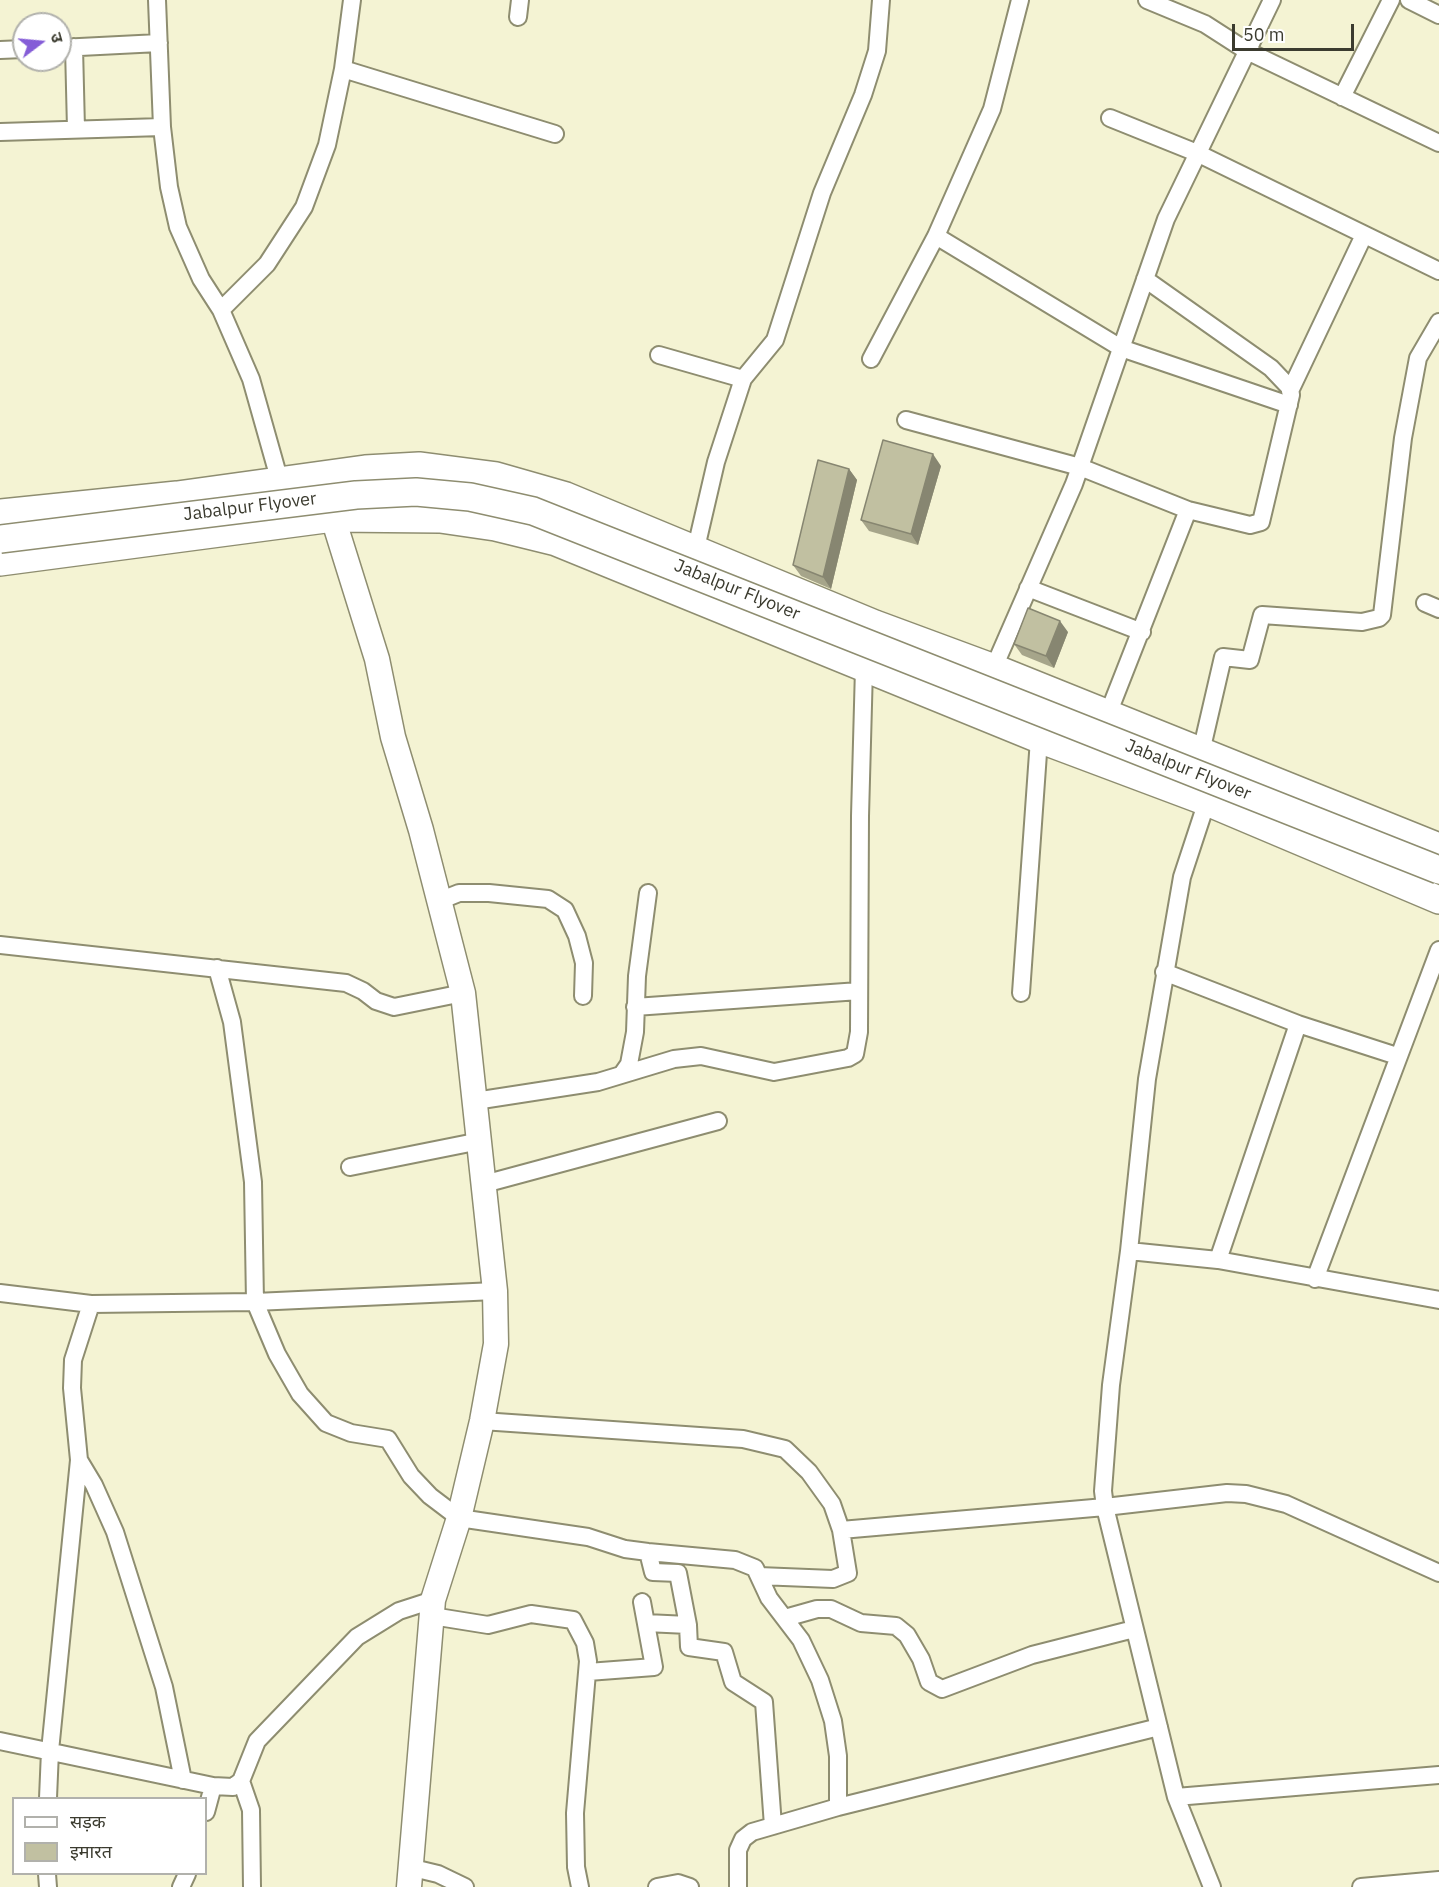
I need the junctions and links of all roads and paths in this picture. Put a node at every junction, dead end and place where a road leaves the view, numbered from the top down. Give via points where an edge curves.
1 (157, 0) edge
2 (352, 0) edge
3 (520, 0) edge
4 (881, 0) edge
5 (1020, 0) edge
6 (1147, 0) edge
7 (1272, 0) edge
8 (1391, 0) edge
9 (1409, 0) edge
10 (1439, 15) edge
11 (518, 17) dead end
12 (159, 43) junction
13 (72, 47) edge
14 (1247, 51) junction
15 (343, 69) junction
16 (70, 72) edge
17 (1342, 97) junction
18 (1110, 118) dead end
19 (162, 127) junction
20 (76, 129) junction
21 (0, 132) edge
22 (555, 134) dead end
23 (1439, 143) edge
24 (1197, 153) junction
25 (1364, 235) junction
26 (936, 236) junction
27 (1439, 271) edge
28 (1145, 279) junction
29 (221, 310) junction
30 (1439, 322) edge
31 (1121, 348) junction
32 (659, 355) dead end
33 (871, 359) dead end
34 (743, 380) junction
35 (1289, 398) junction
36 (906, 420) dead end
37 (1080, 467) junction
38 (331, 474) junction
39 (280, 481) junction
40 (1188, 510) junction
41 (0, 513) edge
42 (333, 518) junction
43 (288, 524) junction
44 (0, 539) edge
45 (696, 549) junction
46 (0, 562) edge
47 (1028, 588) junction
48 (1142, 632) junction
49 (864, 668) junction
50 (994, 668) junction
51 (972, 712) junction
52 (1108, 714) junction
53 (1039, 739) junction
54 (1210, 756) junction
55 (1207, 802) junction
56 (1439, 847) edge
57 (1439, 870) edge
58 (648, 893) dead end
59 (1439, 900) edge
60 (439, 901) junction
61 (0, 945) edge
62 (1439, 950) edge
63 (217, 968) junction
64 (1164, 972) junction
65 (859, 991) junction
66 (463, 993) junction
67 (1021, 993) dead end
68 (583, 996) dead end
69 (635, 1007) junction
70 (1298, 1024) junction
71 (1397, 1056) junction
72 (622, 1074) junction
73 (475, 1101) junction
74 (718, 1121) dead end
75 (480, 1141) junction
76 (350, 1167) dead end
77 (484, 1184) junction
78 (1129, 1251) junction
79 (1218, 1260) junction
80 (1315, 1279) junction
81 (495, 1291) junction
82 (0, 1293) edge
83 (1439, 1300) edge
84 (255, 1302) junction
85 (91, 1304) junction
86 (482, 1421) junction
87 (79, 1460) junction
88 (1104, 1507) junction
89 (459, 1518) junction
90 (842, 1530) junction
91 (648, 1552) junction
92 (1439, 1573) edge
93 (759, 1576) junction
94 (642, 1602) dead end
95 (432, 1608) junction
96 (785, 1618) junction
97 (646, 1623) junction
98 (688, 1625) junction
99 (1134, 1629) junction
100 (588, 1672) junction
101 (1159, 1727) junction
102 (0, 1741) edge
103 (50, 1751) junction
104 (1439, 1775) edge
105 (183, 1780) junction
106 (241, 1781) junction
107 (213, 1786) junction
108 (48, 1797) edge
109 (1176, 1797) junction
110 (838, 1807) junction
111 (207, 1808) edge
112 (773, 1826) junction
113 (411, 1877) edge
114 (1439, 1880) edge
115 (252, 1887) edge
116 (465, 1887) edge
117 (580, 1887) edge
118 (657, 1887) edge
119 (690, 1887) edge
120 (738, 1887) edge
121 (1212, 1887) edge
122 (1361, 1887) edge

1 - 12 street
2 - 15 street
3 - 11 street
4 - 34 street via 877,51 822,193 775,340
5 - 26 street via 992,109
6 - 14 street via 1205,24
7 - 14 street
8 - 17 street
9 - 10 street
12 - 13 street
12 - 19 street
14 - 17 street
14 - 24 street
15 - 22 street
15 - 29 street via 327,145 304,207 267,264
16 - 20 street
17 - 23 street
18 - 24 street
19 - 20 street
19 - 29 street via 169,187 181,236
20 - 21 street
24 - 25 street
24 - 28 street via 1166,219
25 - 27 street
25 - 35 street
26 - 31 street
26 - 33 street
28 - 31 street
28 - 35 street via 1271,368 1286,382
29 - 39 street via 251,379
30 - 54 street via 1418,358 1403,438 1382,615 1362,622 1262,615 1250,660 1224,657
31 - 35 street
31 - 37 street
32 - 34 street
34 - 45 street via 716,462
35 - 40 street via 1261,522 1250,525
36 - 37 street
37 - 40 street
37 - 47 street
38 - 39 main road
38 - 42 street
38 - 45 main road via 419,466 496,476 566,496
39 - 41 main road
39 - 43 street
40 - 48 street
42 - 43 main road
42 - 49 main road via 440,519 556,542
42 - 60 street via 377,659 393,737
43 - 46 main road
44 - 57 main road, Jabalpur Flyover, bridge via 356,495 416,492 470,497 533,511
45 - 50 main road via 875,624
47 - 48 street
47 - 50 street
48 - 52 street
49 - 51 main road
49 - 65 street
50 - 51 street
50 - 52 main road
51 - 53 main road
52 - 54 main road
53 - 55 main road
53 - 67 street
54 - 55 street
54 - 56 main road
55 - 59 main road
55 - 64 street via 1182,877
58 - 69 street
60 - 66 street
60 - 68 street via 459,893 489,893 548,899 565,910 584,963
61 - 63 street
62 - 71 street
63 - 66 street via 346,983 376,1001 394,1006
63 - 84 street via 232,1022 253,1182
64 - 70 street
64 - 78 street via 1147,1079
65 - 69 street
65 - 72 street via 858,1046 848,1058 774,1072 701,1056 674,1059
66 - 73 street
69 - 72 street via 632,1052
70 - 71 street
70 - 79 street
71 - 80 street
72 - 73 street via 555,1090
73 - 75 street
74 - 77 street
75 - 76 street
75 - 77 street
77 - 81 street
78 - 79 street
78 - 88 street via 1106,1429
79 - 80 street
80 - 83 street
81 - 84 street
81 - 86 street via 496,1344
82 - 85 street
84 - 85 street
84 - 89 street via 277,1354 300,1394 326,1423 351,1433 388,1439 411,1476
85 - 87 street via 73,1360
86 - 89 street
86 - 90 street via 743,1439 785,1449 809,1472 832,1504
87 - 103 street
87 - 105 street via 115,1532 164,1687
88 - 90 street
88 - 92 street via 1246,1494 1286,1504
88 - 99 street
89 - 91 street via 588,1537
89 - 95 street
90 - 93 street via 848,1572 842,1577
91 - 93 street via 735,1560 755,1568
91 - 98 street via 653,1572 678,1574
93 - 96 street via 769,1598
94 - 97 street
95 - 100 street via 488,1625 531,1614 573,1620 585,1644
95 - 106 street via 399,1611 357,1637 257,1741
95 - 113 street
96 - 99 street via 831,1609 861,1623 896,1626 907,1635 929,1682 942,1689 1032,1655
96 - 110 street via 801,1640 820,1680 833,1721
97 - 98 street
97 - 100 street via 654,1667
98 - 112 street via 689,1647 724,1652 733,1682 765,1701
99 - 101 street
100 - 117 street via 575,1814
101 - 109 street
101 - 110 street
102 - 103 street
103 - 105 street
103 - 108 street
104 - 109 street
105 - 107 street
106 - 107 street via 233,1787
106 - 115 street via 251,1810
107 - 111 street
109 - 121 street
110 - 112 street
112 - 120 street via 743,1839 738,1850
113 - 116 street via 438,1874
114 - 122 street
118 - 119 street via 678,1883

